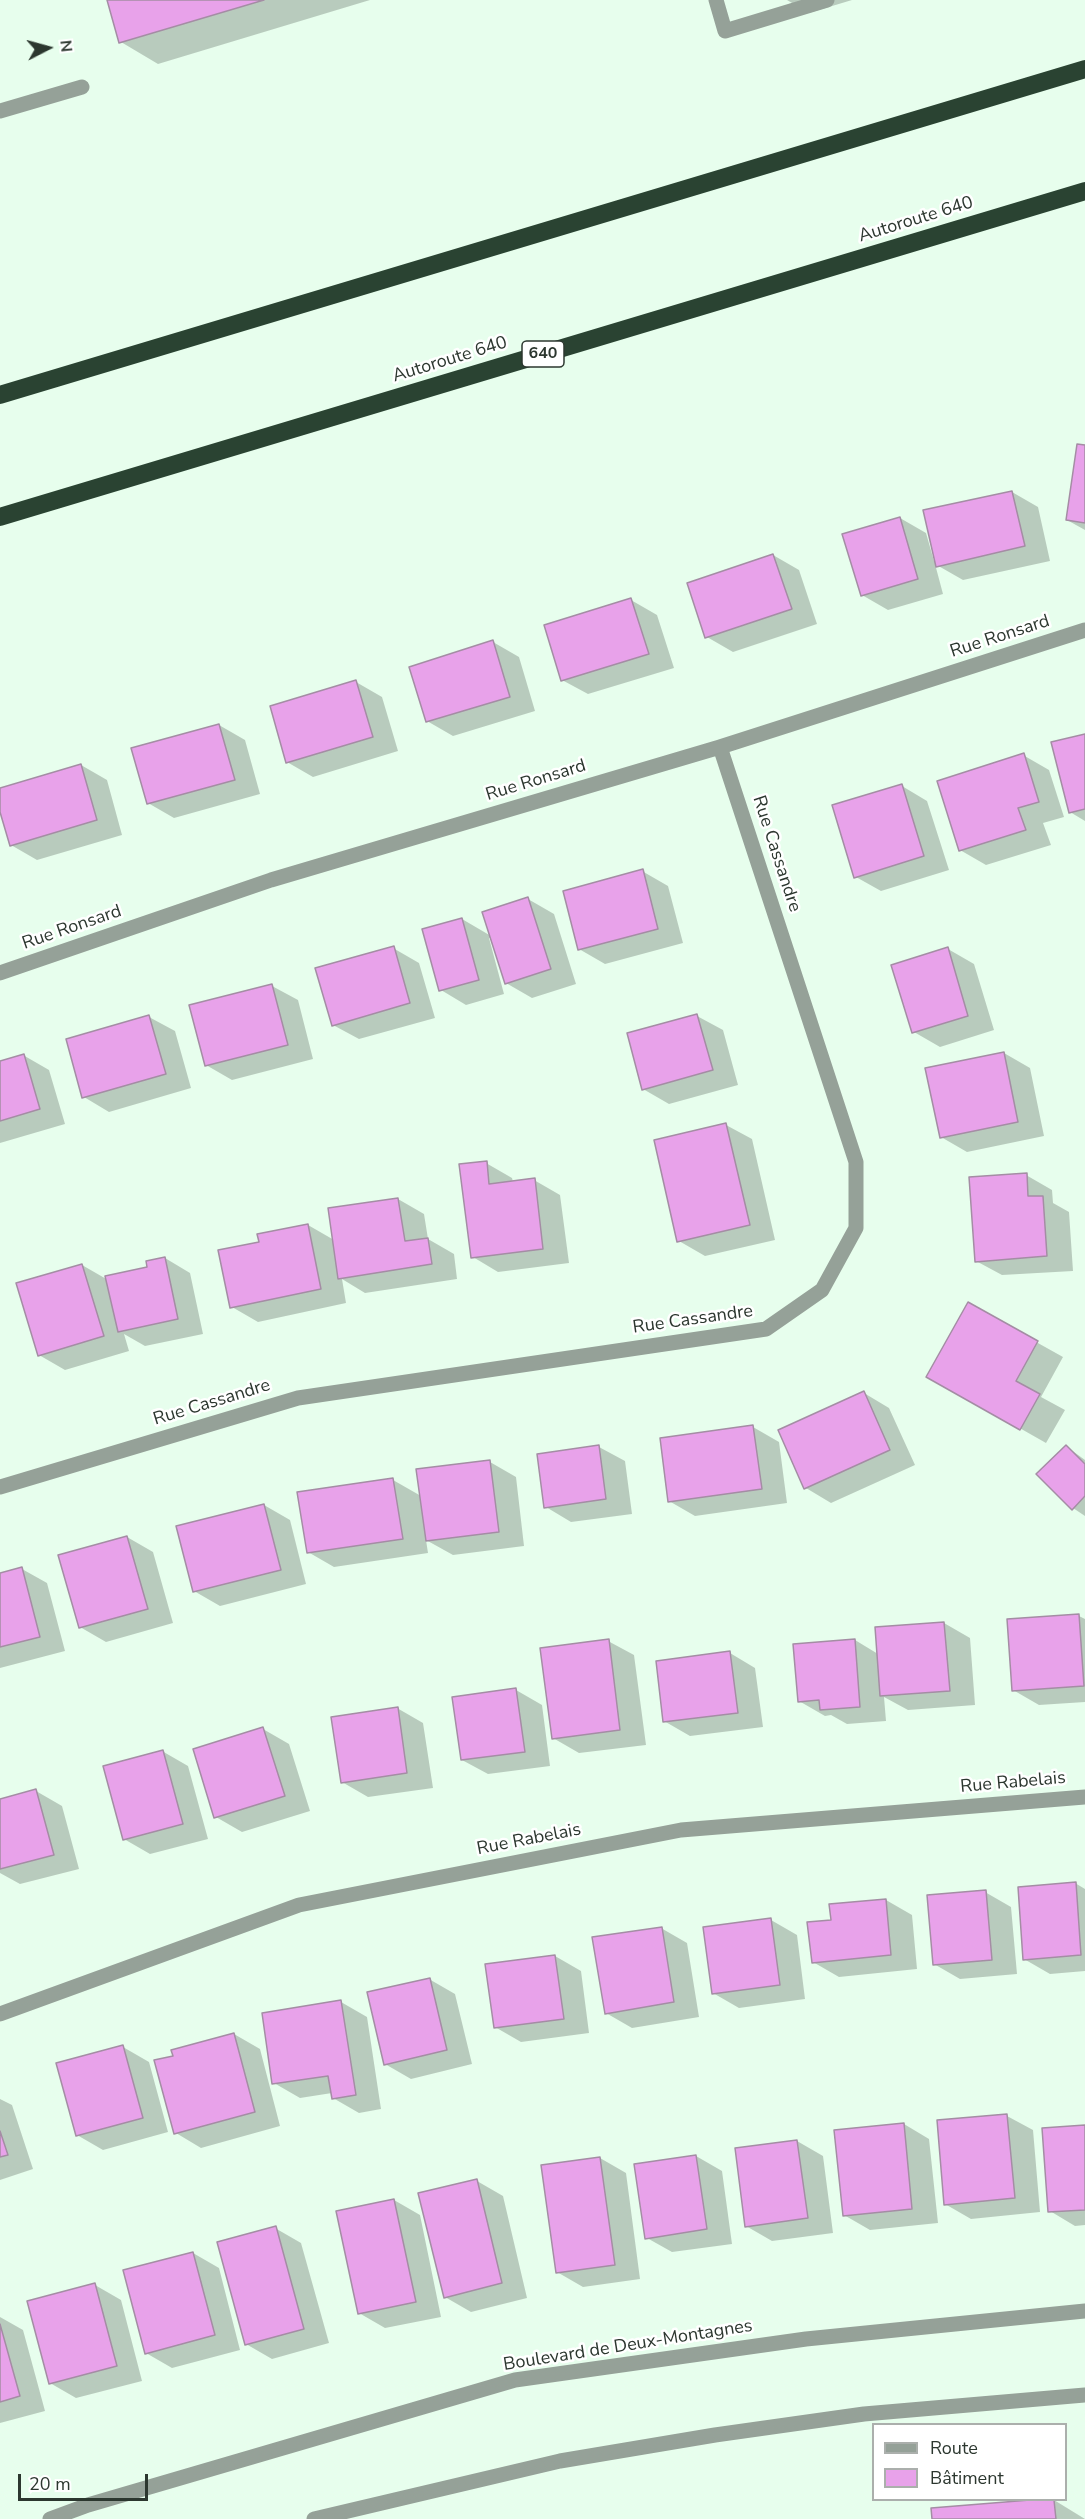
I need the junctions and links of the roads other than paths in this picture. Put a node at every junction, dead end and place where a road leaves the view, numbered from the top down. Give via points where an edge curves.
1 (716, 0) edge
2 (827, 0) edge
3 (1085, 69) edge
4 (82, 87) dead end
5 (0, 111) edge
6 (1085, 191) edge
7 (0, 395) edge
8 (0, 517) edge
9 (1085, 630) edge
10 (720, 747) junction
11 (0, 973) edge
12 (0, 1487) edge
13 (1085, 1797) edge
14 (0, 2014) edge
15 (1085, 2312) edge
16 (1085, 2395) edge
17 (50, 2519) edge
18 (314, 2519) edge

1 - 2 street via 725,31
3 - 7 highway
4 - 5 street
6 - 8 highway, Autoroute 640 / 640
9 - 10 street, Rue Ronsard
10 - 11 street, Rue Ronsard via 271,880
10 - 12 street, Rue Cassandre via 856,1162 856,1228 822,1290 766,1329 298,1398
13 - 14 street, Rue Rabelais via 681,1830 299,1905
15 - 17 street, Boulevard de Deux-Montagnes via 806,2339 515,2380
16 - 18 street via 864,2414 694,2438 560,2461

